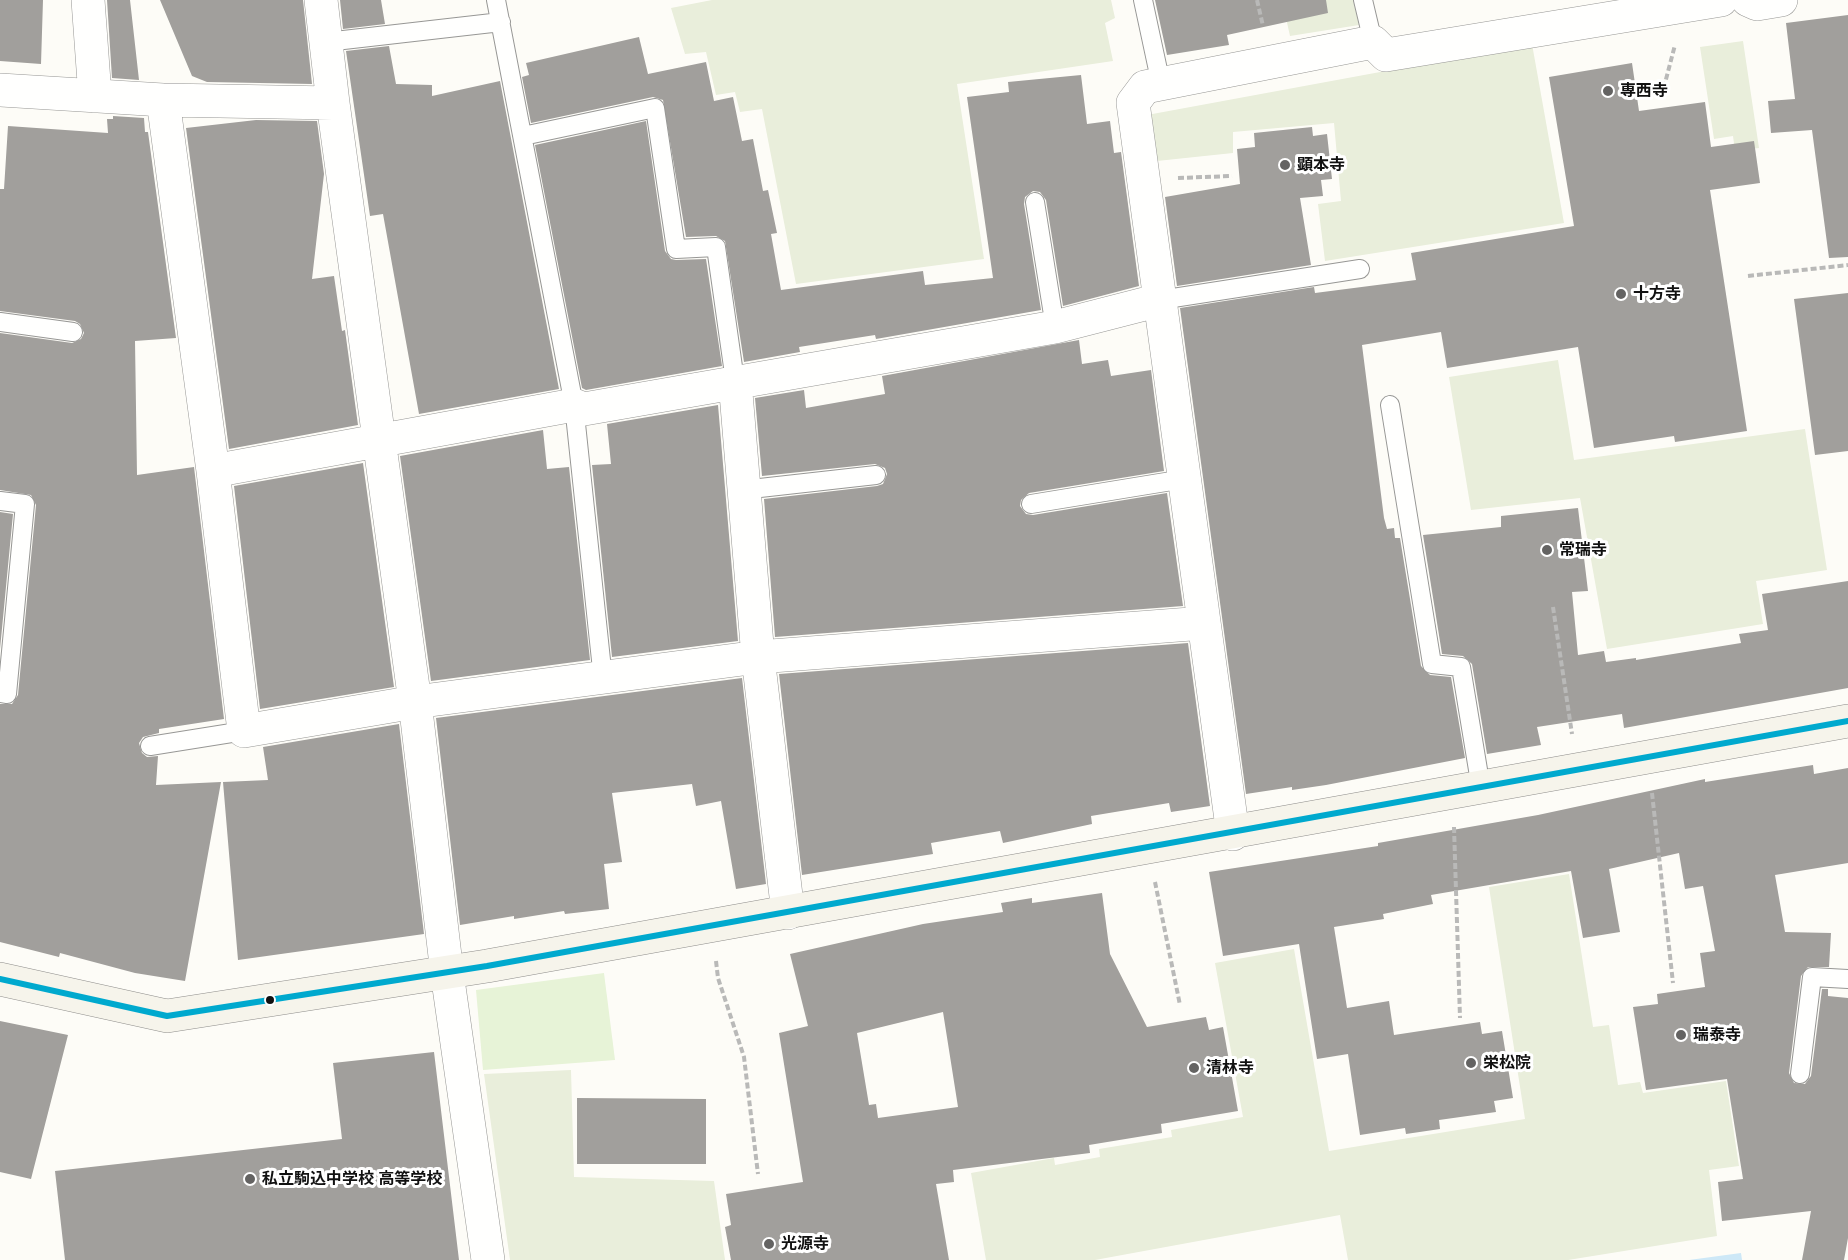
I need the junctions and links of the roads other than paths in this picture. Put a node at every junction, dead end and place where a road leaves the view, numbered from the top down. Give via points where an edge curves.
1 (88, 0) edge
2 (321, 0) edge
3 (496, 0) edge
4 (1143, 0) edge
5 (1363, 0) edge
6 (1721, 0) edge
7 (1748, 0) edge
8 (1781, 0) edge
9 (501, 22) junction
10 (326, 42) junction
11 (1373, 42) junction
12 (1161, 84) junction
13 (0, 90) edge
14 (95, 96) junction
15 (163, 100) junction
16 (333, 103) junction
17 (523, 136) junction
18 (1035, 202) dead end
19 (1360, 269) dead end
20 (1160, 300) junction
21 (0, 322) edge
22 (1055, 327) junction
23 (73, 332) dead end
24 (735, 381) junction
25 (574, 405) junction
26 (1390, 405) dead end
27 (379, 442) junction
28 (213, 471) junction
29 (876, 475) dead end
30 (1184, 479) junction
31 (742, 490) junction
32 (0, 501) edge
33 (1031, 504) dead end
34 (1204, 623) junction
35 (759, 657) junction
36 (603, 679) junction
37 (0, 693) edge
38 (416, 702) junction
39 (1848, 722) edge
40 (244, 731) junction
41 (150, 746) dead end
42 (1467, 791) junction
43 (1233, 834) junction
44 (788, 913) junction
45 (447, 973) junction
46 (0, 979) edge
47 (1848, 979) edge
48 (1800, 1074) dead end
49 (488, 1260) edge

1 - 14 street
2 - 10 street
3 - 9 lane
4 - 12 lane
5 - 11 lane
6 - 11 street via 1386,55
7 - 8 street via 1757,4
9 - 10 lane
9 - 17 lane
10 - 16 street
11 - 12 street
12 - 20 street via 1145,87 1133,103
13 - 14 street
14 - 15 street
15 - 16 street
15 - 28 street
16 - 27 street
17 - 24 lane via 655,108 676,249 716,247
17 - 25 lane
18 - 22 lane
19 - 20 lane
20 - 22 street
20 - 30 street
21 - 23 lane
22 - 24 street
24 - 25 street via 584,409
24 - 31 street
25 - 27 street
25 - 36 lane
26 - 42 lane via 1432,664 1461,667
27 - 28 street
27 - 38 street
28 - 40 street
29 - 31 lane
30 - 33 lane
30 - 34 street
31 - 35 street
32 - 37 lane via 25,504 7,694
34 - 35 street
34 - 43 street
35 - 36 street
35 - 44 street
36 - 38 street
38 - 40 street
38 - 45 street
39 - 42 main road
40 - 41 lane
42 - 43 main road
43 - 44 main road
44 - 45 main road
45 - 46 main road via 167,1016
45 - 49 street
47 - 48 lane via 1812,977

